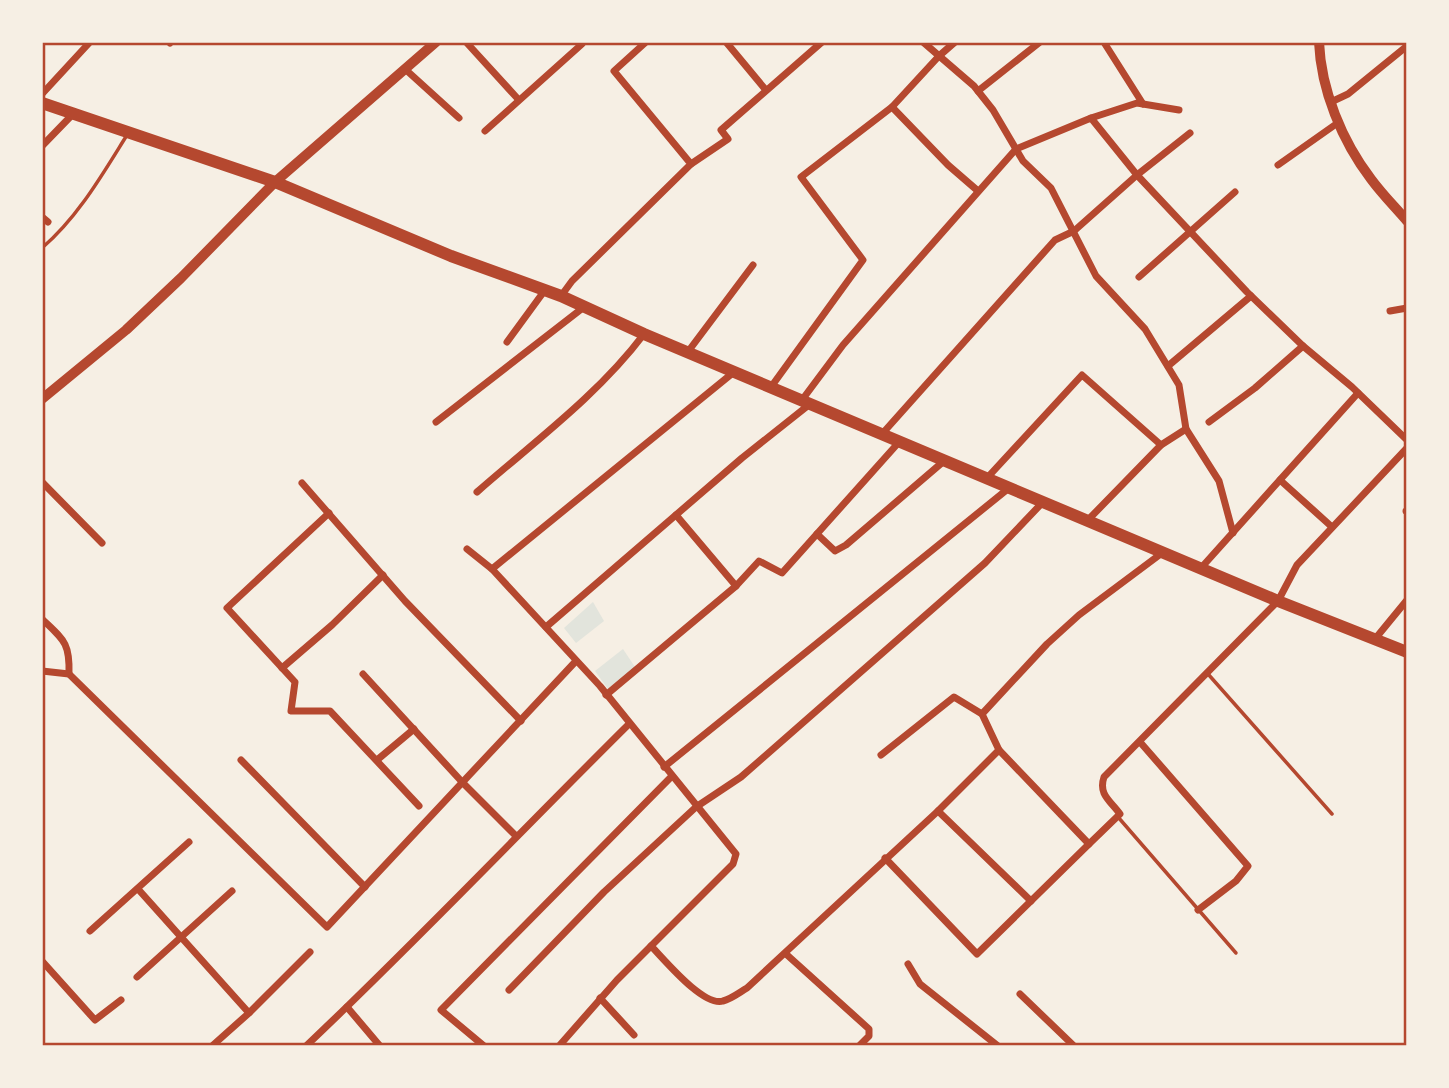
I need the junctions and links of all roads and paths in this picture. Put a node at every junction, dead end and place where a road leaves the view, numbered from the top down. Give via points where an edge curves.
1 (90, 42) edge
2 (436, 42) edge
3 (466, 42) edge
4 (646, 42) edge
5 (726, 42) edge
6 (822, 42) edge
7 (923, 42) edge
8 (955, 42) edge
9 (1040, 42) edge
10 (1319, 42) edge
11 (582, 44) dead end
12 (1104, 44) dead end
13 (1407, 46) edge
14 (939, 56) junction
15 (405, 69) junction
16 (765, 89) junction
17 (978, 92) junction
18 (42, 94) edge
19 (518, 99) junction
20 (1331, 102) junction
21 (42, 103) edge
22 (1143, 104) junction
23 (892, 107) junction
24 (1179, 110) dead end
25 (74, 114) junction
26 (460, 118) dead end
27 (1091, 118) junction
28 (1339, 122) junction
29 (485, 131) dead end
30 (128, 133) junction
31 (1190, 133) dead end
32 (42, 146) edge
33 (1016, 149) junction
34 (691, 164) junction
35 (1278, 165) dead end
36 (1137, 175) junction
37 (275, 182) junction
38 (978, 191) junction
39 (1235, 192) dead end
40 (1407, 221) edge
41 (1074, 231) junction
42 (1189, 231) junction
43 (42, 248) edge
44 (753, 265) dead end
45 (1139, 277) dead end
46 (545, 290) junction
47 (561, 296) junction
48 (1251, 296) junction
49 (585, 307) junction
50 (1407, 308) edge
51 (1390, 311) dead end
52 (644, 334) junction
53 (508, 342) dead end
54 (1303, 346) junction
55 (687, 352) junction
56 (1168, 366) junction
57 (734, 372) junction
58 (771, 387) junction
59 (1358, 393) junction
60 (42, 399) edge
61 (806, 402) junction
62 (436, 422) dead end
63 (1209, 422) dead end
64 (1186, 429) junction
65 (882, 434) junction
66 (1407, 440) edge
67 (900, 442) junction
68 (1161, 445) junction
69 (1407, 447) edge
70 (945, 461) junction
71 (987, 478) junction
72 (1280, 480) junction
73 (42, 482) edge
74 (302, 483) dead end
75 (1009, 488) junction
76 (477, 492) dead end
77 (1044, 502) junction
78 (329, 513) junction
79 (676, 515) junction
80 (1087, 521) junction
81 (1332, 527) junction
82 (1233, 533) junction
83 (817, 534) junction
84 (102, 542) dead end
85 (467, 549) dead end
86 (1162, 552) junction
87 (1201, 568) junction
88 (492, 569) junction
89 (383, 576) junction
90 (736, 586) junction
91 (1407, 600) edge
92 (1278, 601) junction
93 (42, 619) edge
94 (546, 627) junction
95 (1375, 639) junction
96 (1407, 652) edge
97 (576, 661) junction
98 (282, 668) junction
99 (42, 671) edge
100 (1207, 672) junction
101 (69, 674) junction
102 (363, 674) dead end
103 (607, 695) junction
104 (982, 714) junction
105 (521, 721) junction
106 (629, 724) junction
107 (414, 729) junction
108 (1140, 742) junction
109 (999, 750) junction
110 (881, 755) dead end
111 (241, 760) dead end
112 (377, 760) junction
113 (664, 767) junction
114 (672, 776) junction
115 (463, 783) junction
116 (419, 806) dead end
117 (696, 807) junction
118 (937, 811) junction
119 (1332, 814) dead end
120 (1118, 817) junction
121 (516, 836) junction
122 (189, 842) dead end
123 (1089, 844) junction
124 (885, 858) junction
125 (365, 887) junction
126 (138, 889) junction
127 (232, 891) dead end
128 (1031, 901) junction
129 (1198, 910) junction
130 (90, 931) dead end
131 (181, 936) junction
132 (651, 946) junction
133 (310, 952) dead end
134 (1236, 953) dead end
135 (786, 954) junction
136 (42, 961) edge
137 (908, 964) dead end
138 (137, 976) dead end
139 (509, 990) dead end
140 (1020, 994) dead end
141 (600, 998) junction
142 (121, 1000) dead end
143 (347, 1007) junction
144 (249, 1013) junction
145 (635, 1035) dead end
146 (212, 1046) edge
147 (306, 1046) edge
148 (380, 1046) edge
149 (484, 1046) edge
150 (559, 1046) edge
151 (859, 1046) edge
152 (998, 1046) edge
153 (1074, 1046) edge

1 - 18 street
2 - 15 street
3 - 19 street
4 - 34 street via 614,71
5 - 16 street
6 - 16 street
7 - 14 street
8 - 14 street
9 - 17 street
10 - 20 street
11 - 19 street
12 - 22 street
13 - 20 street via 1349,94
14 - 17 street
14 - 23 street
15 - 26 street
15 - 37 street
16 - 34 street via 721,130 728,139
17 - 33 street
19 - 29 street
20 - 28 street
21 - 25 main road
22 - 24 street
22 - 27 street
23 - 38 street
23 - 58 street via 801,177 863,260
25 - 30 main road
25 - 32 street
27 - 33 street
27 - 36 street
28 - 35 street
28 - 40 street via 1371,180
30 - 37 main road
30 - 43 lane via 61,232
31 - 36 street
33 - 38 street
33 - 41 street via 1051,188
34 - 47 street
36 - 41 street
36 - 42 street
37 - 46 main road
37 - 60 street via 126,330
38 - 61 street via 842,345
39 - 42 street
41 - 56 street via 1096,276 1145,330
41 - 65 street via 1055,240
42 - 45 street
42 - 48 street
44 - 55 street
46 - 47 main road
46 - 53 street
47 - 49 main road
48 - 54 street
48 - 56 street
49 - 52 main road
49 - 62 street
50 - 51 street
52 - 55 main road
52 - 76 street via 599,384
54 - 59 street
54 - 63 street
55 - 57 main road
56 - 64 street via 1179,385
57 - 58 main road
57 - 88 street
58 - 61 main road
59 - 66 street
59 - 72 street
61 - 65 main road
61 - 79 street
64 - 68 street
64 - 82 street via 1219,481
65 - 67 main road
67 - 70 main road
67 - 83 street
68 - 71 street via 1082,375
68 - 80 street
69 - 81 street
70 - 71 main road
70 - 83 street via 846,545 835,551
71 - 75 main road
72 - 81 street
72 - 82 street
73 - 84 street
74 - 78 street
75 - 77 main road
75 - 113 street
77 - 80 main road
77 - 117 street via 975,572 741,776
78 - 89 street
78 - 98 street via 227,608
79 - 90 street
79 - 94 street
80 - 86 main road
81 - 92 street via 1297,565
82 - 87 street
83 - 90 street via 782,572 759,561
85 - 88 street
86 - 87 main road
86 - 104 street via 1047,644
87 - 92 main road
88 - 94 street
89 - 98 street
89 - 105 street
90 - 103 street
91 - 95 street
92 - 95 main road
92 - 100 street
93 - 101 street via 70,652
94 - 97 street
95 - 96 main road
97 - 103 street
97 - 105 street
98 - 112 street via 295,682 291,711 330,711
99 - 101 street
100 - 108 street
100 - 119 lane
101 - 125 street via 327,927
102 - 107 street
103 - 106 street
104 - 109 street
104 - 110 street via 954,697
105 - 115 street
106 - 113 street
106 - 121 street
107 - 112 street
107 - 115 street
108 - 120 street via 1101,785
108 - 129 street via 1248,866
109 - 118 street
109 - 123 street
111 - 125 street
112 - 116 street
113 - 114 street
114 - 117 street
114 - 149 street via 441,1010
115 - 121 street
115 - 125 street
117 - 132 street via 736,854 733,864
117 - 139 street via 604,892
118 - 124 street
118 - 128 street
120 - 123 street
120 - 129 lane
121 - 143 street
122 - 126 street
123 - 128 street
124 - 128 street via 977,954
124 - 135 street
126 - 130 street
126 - 131 street
127 - 131 street
129 - 134 lane
131 - 138 street
131 - 144 street
132 - 135 street via 689,985 722,1002 747,988
132 - 141 street
133 - 144 street
135 - 151 street via 869,1029 869,1036
136 - 142 street via 95,1020
137 - 152 street via 920,984
140 - 153 street
141 - 145 street
141 - 150 street
143 - 147 street
143 - 148 street
144 - 146 street

